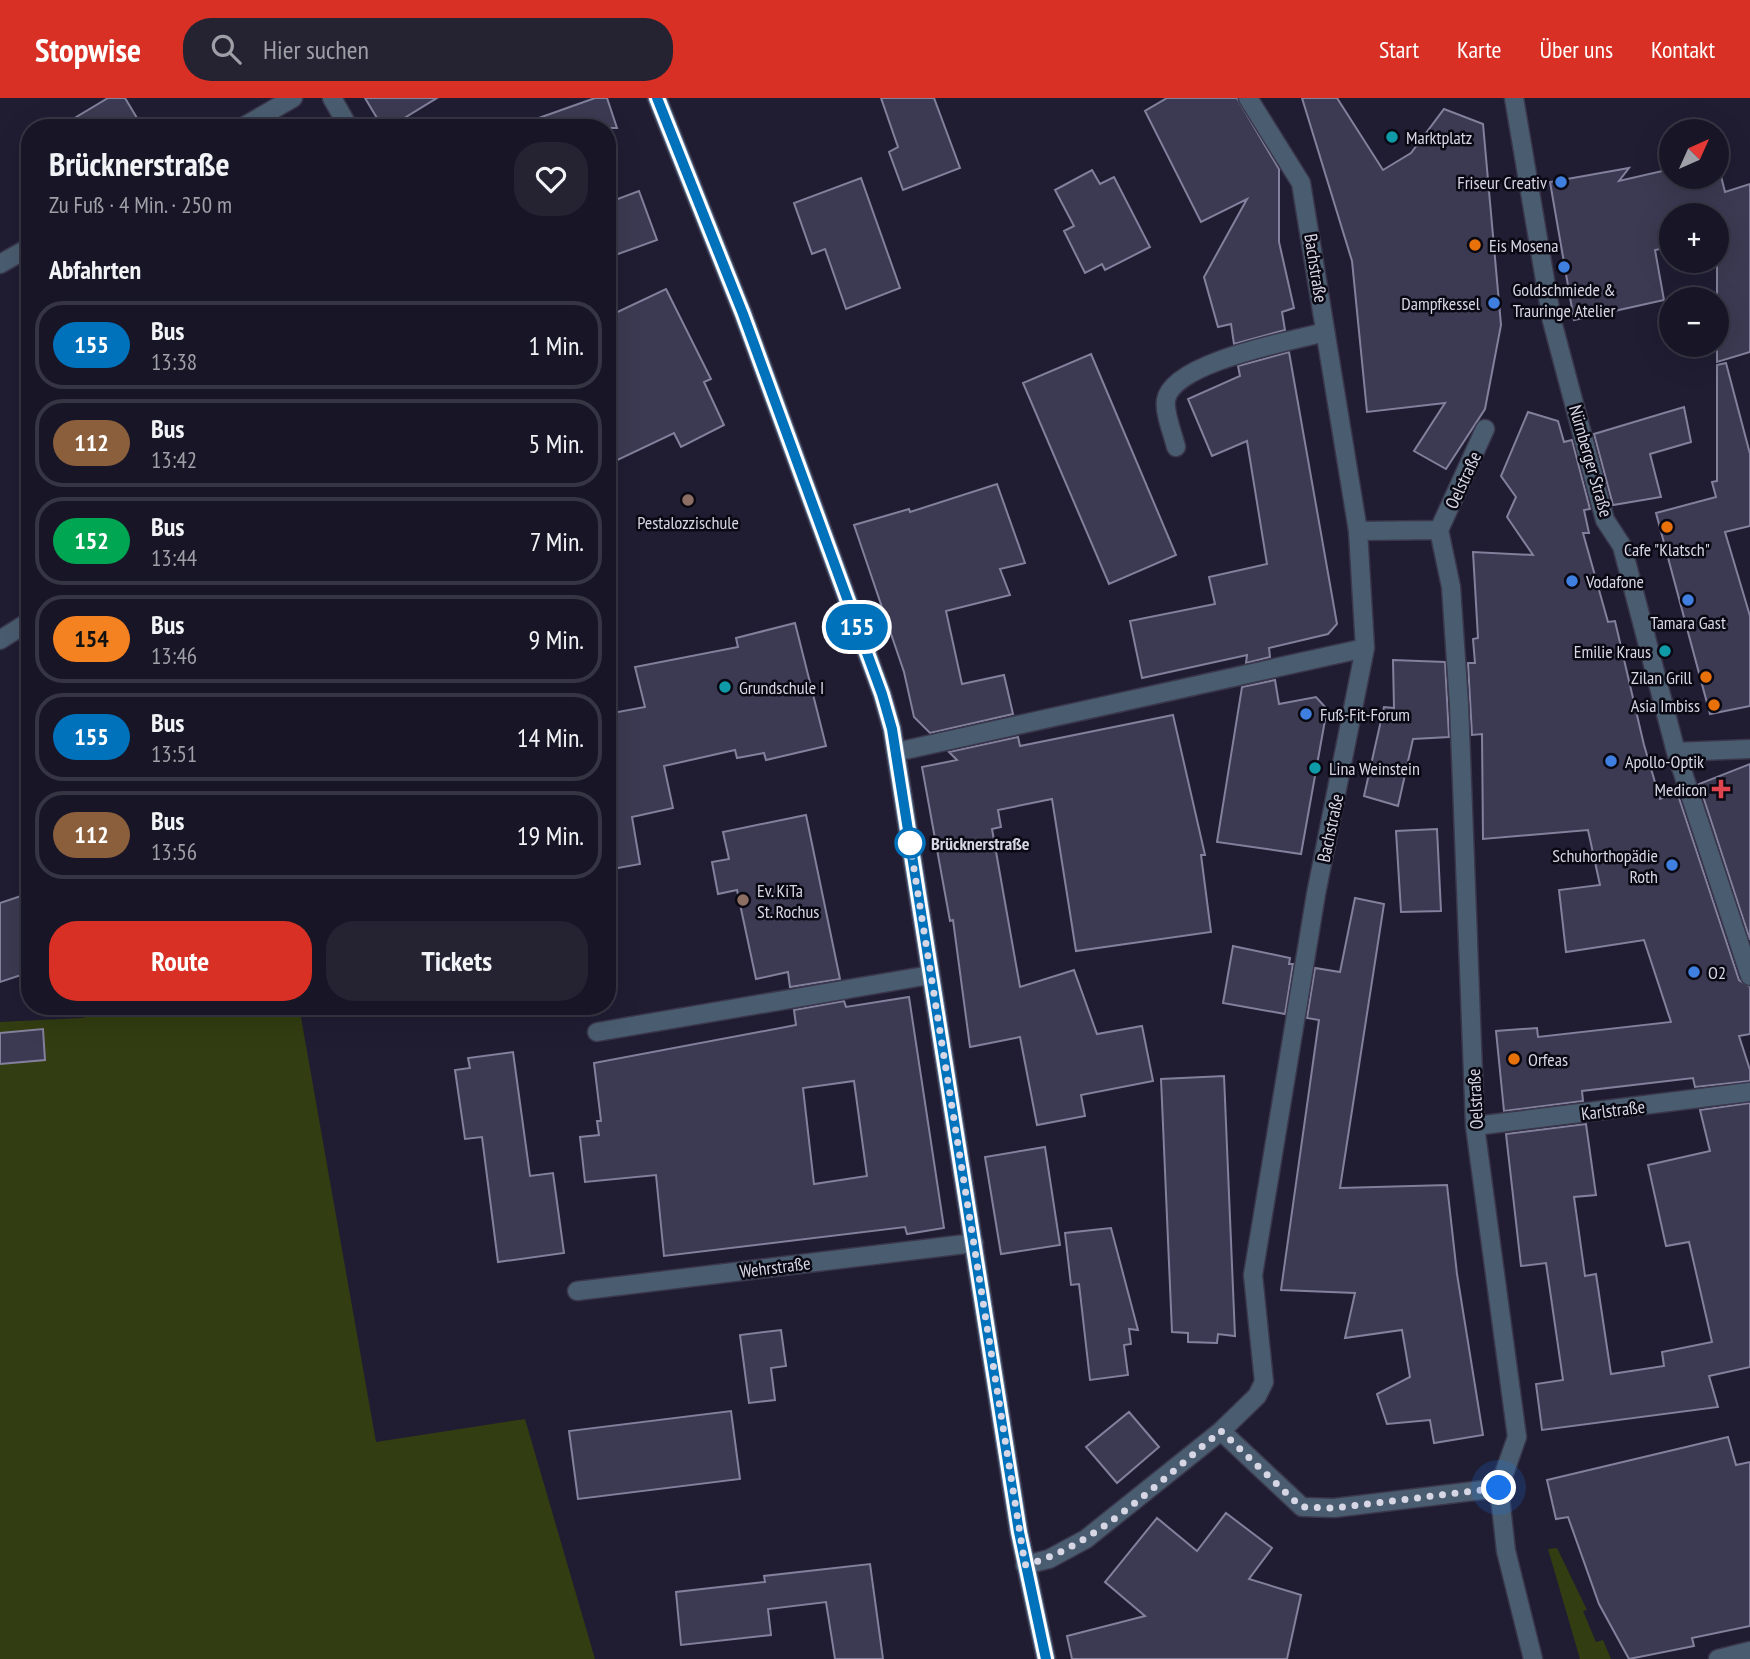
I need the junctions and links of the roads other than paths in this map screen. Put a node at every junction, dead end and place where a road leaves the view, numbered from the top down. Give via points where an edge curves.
1 (293, 98) edge
2 (332, 98) edge
3 (657, 98) edge
4 (1248, 98) edge
5 (1514, 98) edge
6 (257, 119) edge
7 (344, 119) edge
8 (21, 252) edge
9 (0, 264) edge
10 (1325, 332) junction
11 (1486, 429) dead end
12 (1177, 447) dead end
13 (1439, 530) junction
14 (1358, 531) junction
15 (21, 627) edge
16 (0, 640) edge
17 (1365, 648) junction
18 (1750, 749) edge
19 (897, 752) junction
20 (1676, 752) junction
21 (930, 975) junction
22 (1750, 976) edge
23 (597, 1032) dead end
24 (1750, 1092) edge
25 (1475, 1126) junction
26 (974, 1243) junction
27 (577, 1291) dead end
28 (1221, 1431) junction
29 (1499, 1488) junction
30 (1025, 1565) junction
31 (1750, 1651) edge
32 (1046, 1659) edge
33 (1533, 1659) edge
34 (1718, 1659) edge

1 - 6 street
2 - 7 street
3 - 19 street via 743,314 882,694
4 - 10 street, Bachstraße via 1301,183
5 - 20 street, Nürnberger Straße via 1552,321 1605,520 1622,546
8 - 9 street
10 - 12 street via 1240,354 1184,375 1171,387 1166,401
10 - 14 street, Bachstraße
11 - 13 street, Oelstraße
13 - 14 street, Oelstraße
13 - 25 street, Oelstraße via 1451,587 1459,704
14 - 17 street, Bachstraße
15 - 16 street
17 - 19 street
17 - 28 street, Bachstraße via 1316,894 1253,1275 1264,1382 1257,1396
18 - 20 street
19 - 21 street
20 - 22 street, Nürnberger Straße
21 - 23 street
21 - 26 street
24 - 25 street, Karlstraße
25 - 29 street, Oelstraße via 1517,1437
26 - 27 street, Wehrstraße
26 - 30 street
28 - 29 street via 1301,1507 1334,1508
28 - 30 street, Bachstraße via 1086,1539 1049,1559
29 - 33 street, Oelstraße via 1506,1551
30 - 32 street
31 - 34 street

